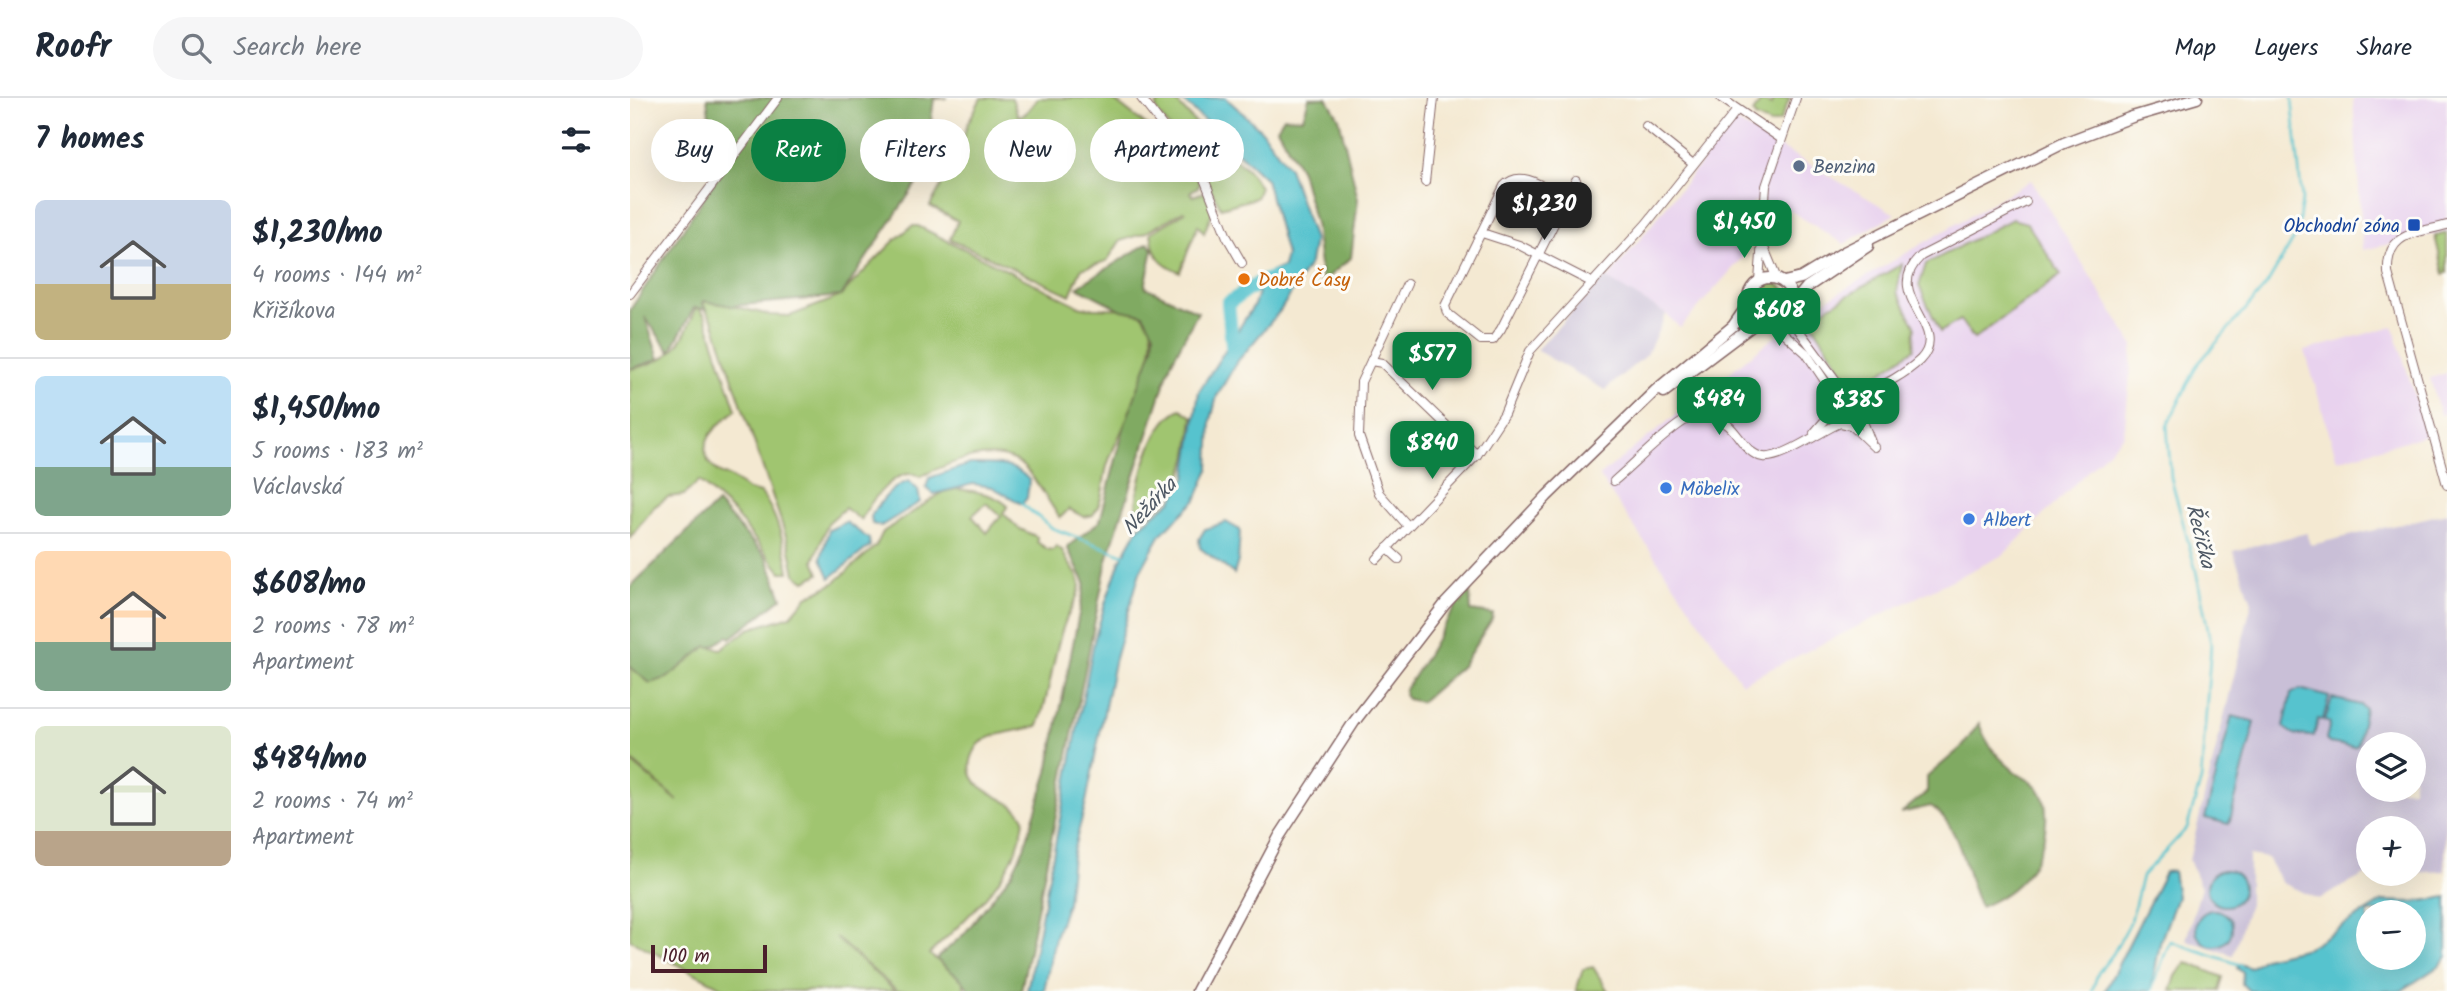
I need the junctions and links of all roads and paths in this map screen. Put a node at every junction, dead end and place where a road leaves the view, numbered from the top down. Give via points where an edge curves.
1 (778, 98) edge
2 (1141, 98) edge
3 (1434, 98) edge
4 (1721, 98) edge
5 (1796, 98) edge
6 (2197, 98) edge
7 (1737, 110) junction
8 (1646, 126) dead end
9 (1780, 138) junction
10 (1693, 164) junction
11 (1576, 180) dead end
12 (1425, 182) dead end
13 (1566, 200) junction
14 (2026, 202) dead end
15 (2447, 225) edge
16 (1482, 233) junction
17 (1888, 233) junction
18 (1761, 240) junction
19 (1538, 255) junction
20 (1242, 263) dead end
21 (1759, 281) junction
22 (1781, 281) junction
23 (1593, 284) junction
24 (1406, 285) dead end
25 (630, 295) edge
26 (1749, 303) junction
27 (1790, 310) junction
28 (1766, 320) junction
29 (1371, 361) junction
30 (1889, 382) junction
31 (1841, 396) junction
32 (1858, 397) junction
33 (1833, 411) junction
34 (1864, 414) junction
35 (1629, 419) junction
36 (1840, 423) junction
37 (1851, 425) junction
38 (1812, 436) junction
39 (1477, 455) junction
40 (1614, 481) dead end
41 (2447, 485) edge
42 (1408, 526) junction
43 (1387, 548) junction
44 (1377, 559) dead end
45 (1399, 559) dead end
46 (1197, 991) edge

1 - 25 street
2 - 20 street via 1205,181
3 - 12 street
4 - 7 street
5 - 9 street
6 - 17 main road via 2063,144
7 - 9 street
7 - 10 street
8 - 10 street
9 - 18 street via 1766,186
10 - 23 street
11 - 13 street
13 - 16 street via 1522,177 1511,179
13 - 19 street
14 - 30 street via 1911,265 1906,278 1908,296 1928,334 1927,346 1921,359
15 - 41 street via 2403,237 2390,247 2387,257
16 - 19 street
16 - 19 street via 1446,302 1447,313 1480,340 1493,340
17 - 22 main road via 1801,278
17 - 27 main road via 1807,287
18 - 21 street
18 - 22 street
19 - 23 street
21 - 22 main road
21 - 26 main road via 1750,291
22 - 27 main road via 1791,291
23 - 39 street via 1530,351 1504,414
24 - 29 street
26 - 28 main road
26 - 35 main road via 1732,326
27 - 28 main road
27 - 31 street
28 - 31 street via 1807,353
28 - 35 main road
29 - 39 street via 1382,363
29 - 42 street via 1361,382 1359,436 1379,493
30 - 32 street
30 - 34 street
31 - 32 street
31 - 33 street
32 - 34 street
33 - 36 street
33 - 38 street
34 - 37 street
34 - 37 street via 1874,447
35 - 46 main road via 1547,496 1445,604 1354,722 1268,856
36 - 37 street
36 - 38 street
38 - 40 street via 1782,456 1762,457 1711,415 1688,418
39 - 42 street
42 - 43 street
43 - 44 street
43 - 45 street

